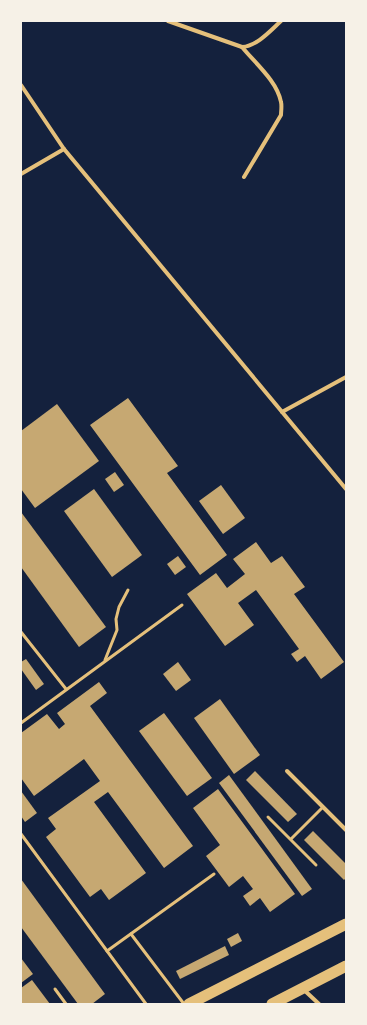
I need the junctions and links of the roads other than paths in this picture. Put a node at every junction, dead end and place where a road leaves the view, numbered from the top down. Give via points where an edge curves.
1 (168, 21) edge
2 (281, 21) edge
3 (242, 47) junction
4 (21, 85) edge
5 (64, 148) junction
6 (21, 174) edge
7 (244, 176) dead end
8 (346, 377) edge
9 (282, 412) junction
10 (346, 490) edge
11 (128, 590) dead end
12 (182, 605) dead end
13 (21, 632) edge
14 (104, 662) junction
15 (66, 689) junction
16 (21, 723) edge
17 (288, 771) dead end
18 (324, 807) junction
19 (268, 817) dead end
20 (346, 830) edge
21 (21, 834) edge
22 (22, 839) edge
23 (291, 839) junction
24 (316, 864) dead end
25 (214, 874) dead end
26 (346, 924) edge
27 (131, 934) junction
28 (107, 951) junction
29 (346, 966) edge
30 (303, 988) junction
31 (55, 990) dead end
32 (66, 1004) edge
33 (146, 1004) edge
34 (184, 1004) edge
35 (189, 1004) edge
36 (272, 1004) edge
37 (319, 1004) edge

1 - 3 street
2 - 3 street via 255,43 249,47
3 - 7 street via 268,77 282,103 281,115
4 - 5 street
5 - 6 street
5 - 9 street
8 - 9 street
9 - 10 street
11 - 14 lane via 119,607 117,630
12 - 14 lane
13 - 15 lane
14 - 15 lane
15 - 16 lane
17 - 18 street
18 - 20 street
18 - 23 lane
19 - 23 lane
21 - 22 lane
22 - 28 lane
23 - 24 lane
25 - 27 lane
26 - 35 highway
27 - 28 lane
27 - 34 lane
28 - 33 lane
29 - 30 highway
30 - 36 highway
30 - 37 street
31 - 32 lane

